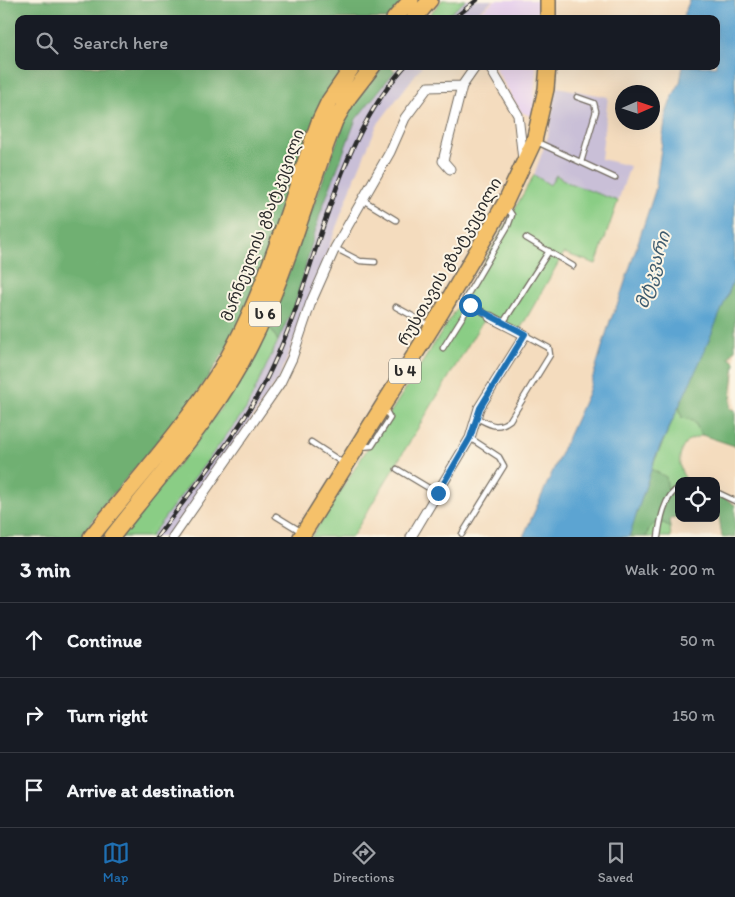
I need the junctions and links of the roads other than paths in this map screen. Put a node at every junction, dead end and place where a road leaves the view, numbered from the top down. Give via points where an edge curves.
1 (411, 0) edge
2 (430, 0) edge
3 (548, 0) edge
4 (398, 15) edge
5 (417, 15) edge
6 (548, 15) edge
7 (349, 70) edge
8 (370, 70) edge
9 (473, 70) edge
10 (491, 70) edge
11 (547, 70) edge
12 (462, 86) junction
13 (577, 98) dead end
14 (534, 141) junction
15 (581, 162) junction
16 (524, 165) junction
17 (450, 169) dead end
18 (615, 178) dead end
19 (362, 200) junction
20 (505, 203) junction
21 (396, 220) dead end
22 (526, 238) dead end
23 (335, 248) junction
24 (549, 251) junction
25 (375, 262) dead end
26 (573, 266) dead end
27 (470, 305) junction
28 (396, 308) dead end
29 (490, 317) joint
30 (503, 324) junction
31 (432, 327) junction
32 (525, 334) junction
33 (443, 348) dead end
34 (476, 418) junction
35 (470, 438) junction
36 (311, 442) dead end
37 (346, 465) junction
38 (398, 469) dead end
39 (675, 490) edge
40 (438, 493) junction
41 (720, 494) edge
42 (735, 500) edge
43 (276, 516) dead end
44 (462, 534) dead end
45 (302, 535) edge
46 (92, 537) edge
47 (112, 537) edge
48 (173, 537) edge
49 (411, 537) edge
50 (658, 537) edge

1 - 4 highway
2 - 5 highway
3 - 6 highway
7 - 46 highway, მარნეულის გზატკეცილი / ს 6 via 319,122 260,288 226,359 205,392
8 - 47 highway, მარნეულის გზატკეცილი / ს 6 via 335,121 264,318 240,365 206,416
9 - 12 street
10 - 16 street via 518,115
11 - 14 highway, რუსთავის გზატკეცილი / ს 4
12 - 17 street via 444,161
12 - 19 street via 428,88 405,118 390,152
13 - 15 lane via 594,102 596,112
14 - 15 lane
14 - 16 highway, რუსთავის გზატკეცილი / ს 4
15 - 18 lane
16 - 20 highway, რუსთავის გზატკეცილი / ს 4
19 - 21 lane
19 - 23 street
20 - 27 lane via 512,216 466,296
20 - 31 highway, რუსთავის გზატკეცილი / ს 4
22 - 24 lane
23 - 25 lane via 360,261
23 - 48 street via 280,383
24 - 26 lane
24 - 30 lane
27 - 29 lane
27 - 33 lane
28 - 31 lane
29 - 30 street
30 - 32 street
31 - 37 highway, რუსთავის გზატკეცილი / ს 4
32 - 34 street
32 - 34 lane via 549,348 550,355 510,420 495,428
34 - 35 street
35 - 40 street
35 - 44 lane via 499,457 504,466
36 - 37 lane
37 - 45 highway, რუსთავის გზატკეცილი / ს 4
38 - 40 lane
39 - 50 lane via 661,517
40 - 49 street
41 - 42 lane
43 - 45 lane

